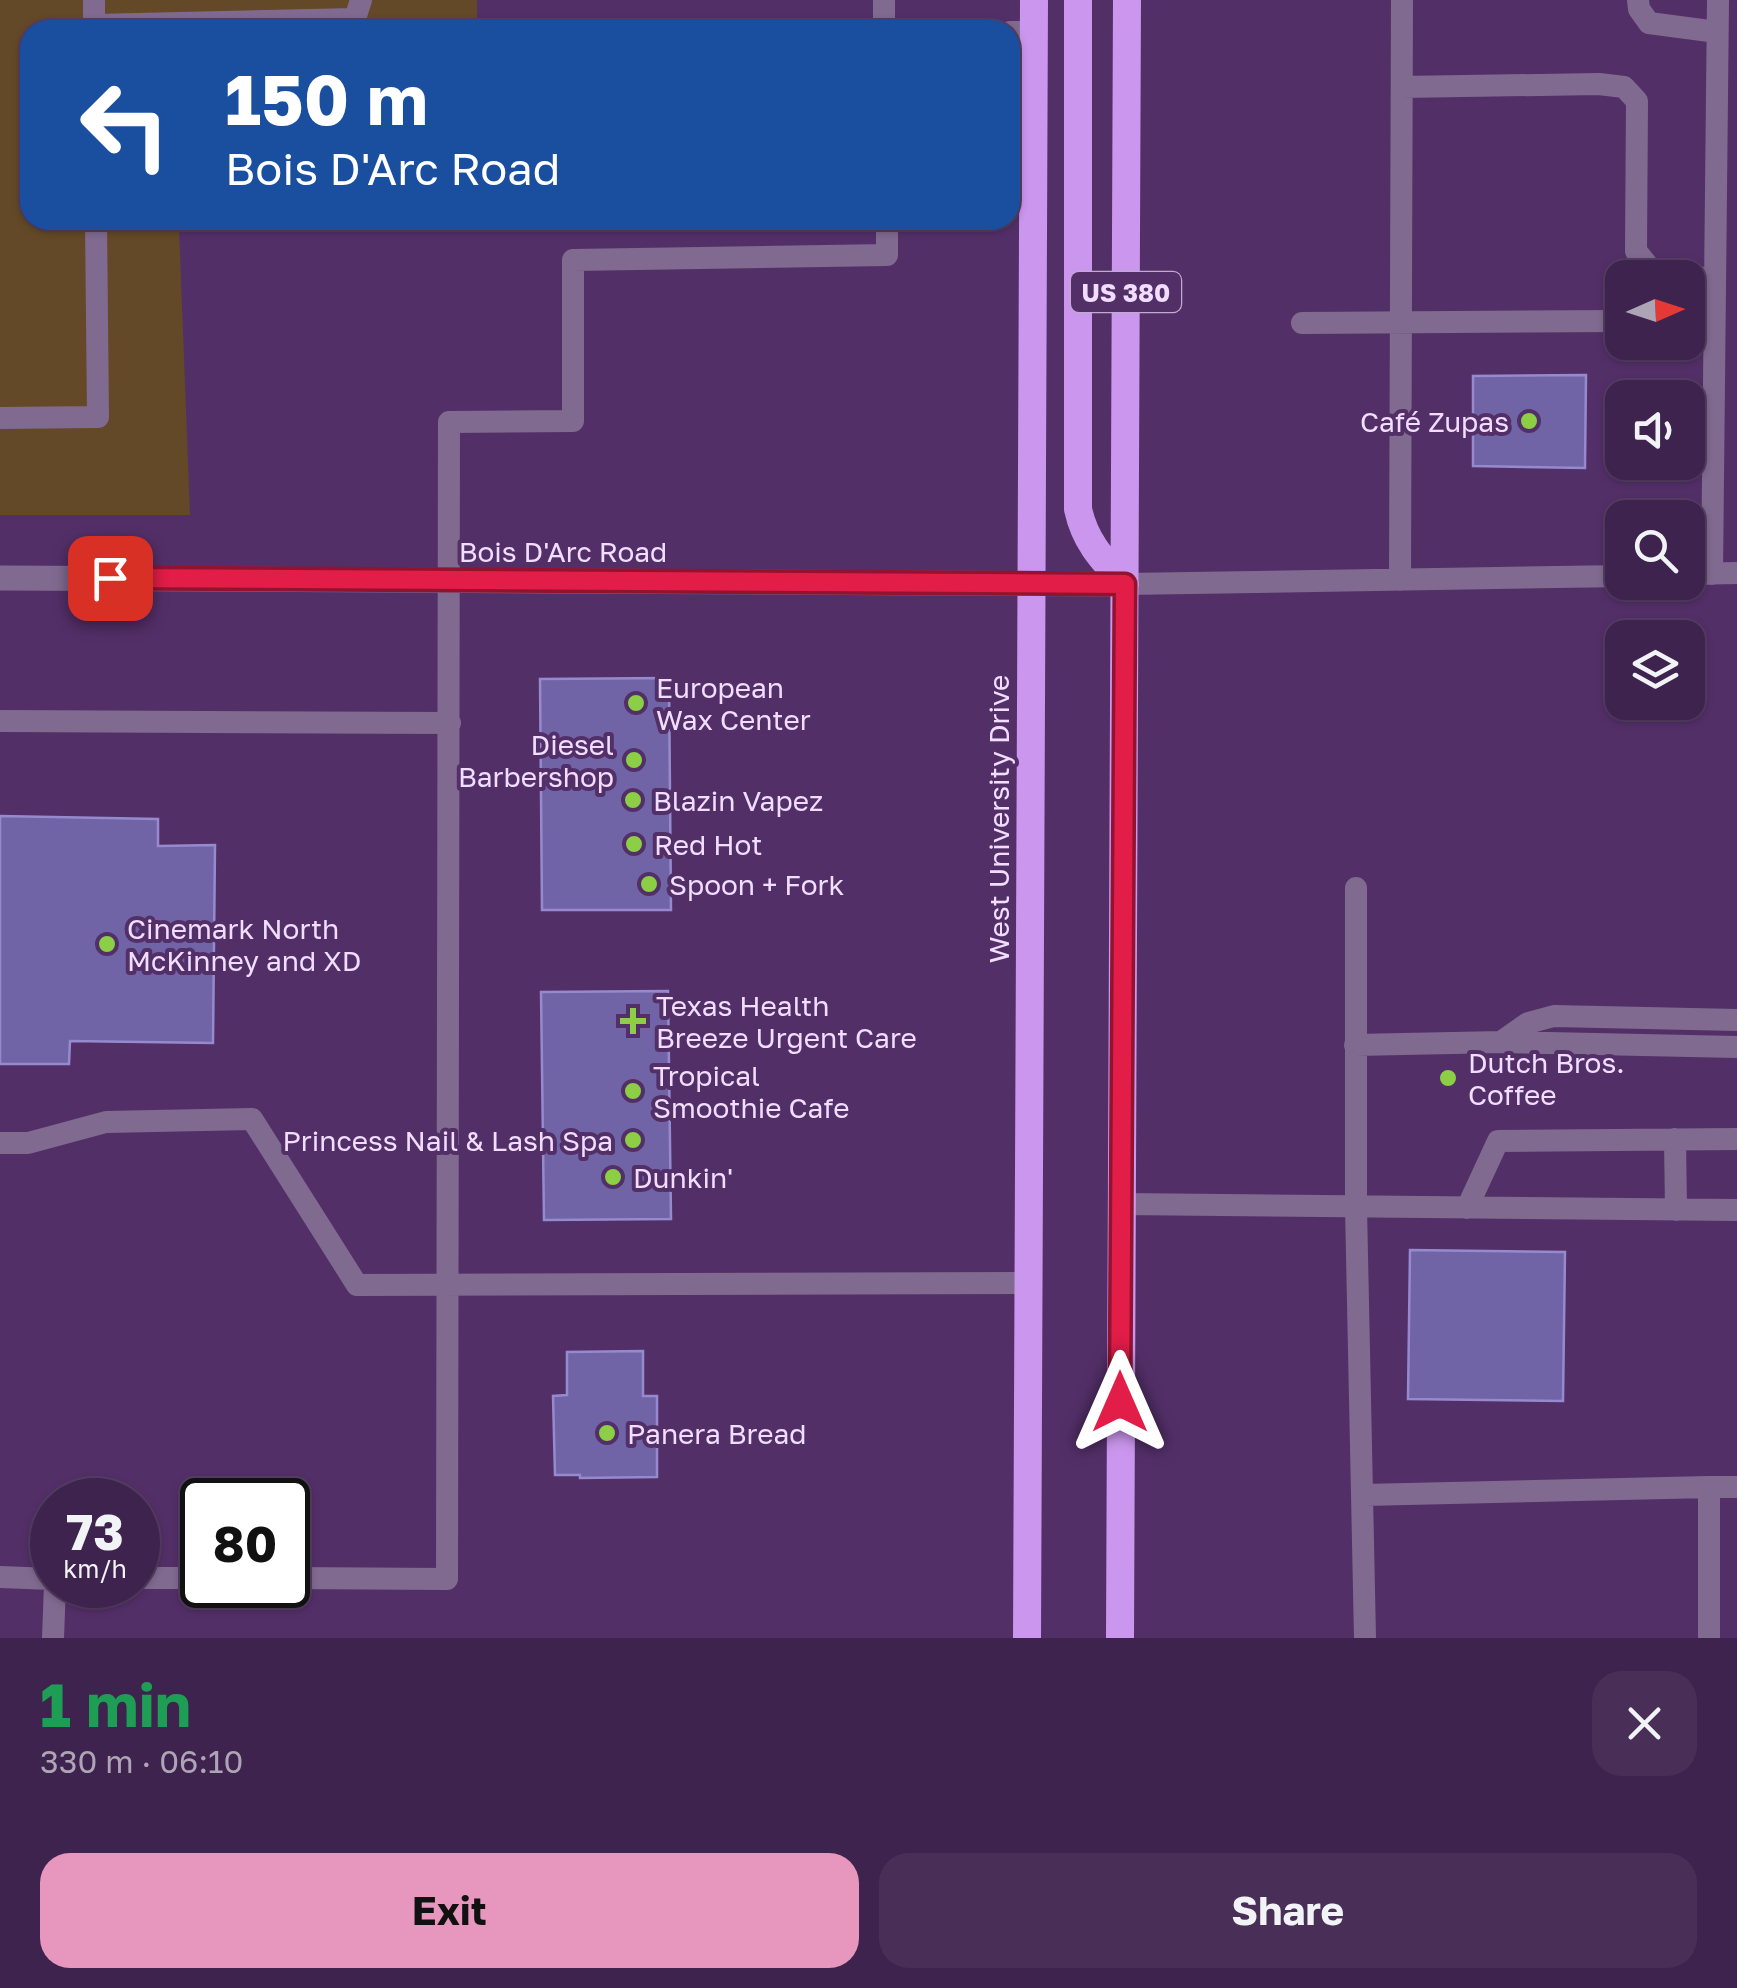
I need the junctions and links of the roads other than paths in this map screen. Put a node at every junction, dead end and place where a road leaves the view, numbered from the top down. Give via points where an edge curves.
1 (362, 0) edge
2 (1034, 0) edge
3 (1078, 0) edge
4 (1127, 0) edge
5 (1402, 0) edge
6 (1638, 0) edge
7 (1718, 0) edge
8 (326, 20) edge
9 (1022, 32) edge
10 (1717, 32) junction
11 (1402, 87) junction
12 (96, 230) edge
13 (887, 230) edge
14 (1714, 279) junction
15 (1605, 321) edge
16 (1705, 321) edge
17 (1714, 321) junction
18 (1302, 323) dead end
19 (1401, 323) junction
20 (0, 418) edge
21 (1737, 573) edge
22 (1705, 574) edge
23 (1712, 574) junction
24 (1605, 576) edge
25 (0, 578) edge
26 (450, 580) junction
27 (1400, 580) junction
28 (1030, 582) junction
29 (1125, 584) junction
30 (0, 721) edge
31 (450, 723) junction
32 (1356, 888) dead end
33 (1737, 1020) edge
34 (1500, 1042) junction
35 (1355, 1045) junction
36 (1737, 1047) edge
37 (1675, 1139) junction
38 (1737, 1139) edge
39 (0, 1143) edge
40 (1121, 1204) junction
41 (1356, 1207) junction
42 (1467, 1208) junction
43 (1676, 1210) junction
44 (1737, 1210) edge
45 (1028, 1283) junction
46 (448, 1286) junction
47 (1709, 1487) junction
48 (1737, 1487) edge
49 (1364, 1495) junction
50 (0, 1578) edge
51 (310, 1578) edge
52 (30, 1580) edge
53 (54, 1608) edge
54 (54, 1638) edge
55 (1027, 1638) edge
56 (1120, 1638) edge
57 (1365, 1638) edge
58 (1709, 1638) edge

1 - 8 lane via 355,19
2 - 9 highway, West University Drive / US 380
3 - 29 highway via 1078,509 1092,549
4 - 29 highway, US 380
5 - 11 lane
6 - 10 lane via 1648,24
7 - 10 lane
9 - 28 highway, West University Drive / US 380
10 - 14 lane
11 - 14 lane via 1624,87 1637,101 1636,251 1653,272
11 - 19 lane
12 - 20 lane via 98,417
13 - 26 lane via 888,255 573,260 573,421 450,422
14 - 17 lane
15 - 19 lane
16 - 17 lane
17 - 23 lane
18 - 19 lane
19 - 27 lane
21 - 23 lane
22 - 23 lane
24 - 27 lane
25 - 26 street, Bois D'Arc Road
26 - 28 street, Bois D'Arc Road
26 - 31 lane
27 - 29 lane
28 - 29 street, Bois D'Arc Road
28 - 45 highway, West University Drive / US 380
29 - 40 highway, US 380
30 - 31 lane
31 - 46 lane
32 - 35 lane
33 - 34 lane via 1554,1016
34 - 35 lane
34 - 36 lane
35 - 41 lane
37 - 38 lane
37 - 42 lane via 1498,1141
37 - 43 lane
39 - 46 lane via 106,1122 252,1118 357,1285
40 - 41 lane
40 - 56 highway, US 380
41 - 42 lane
41 - 49 lane
42 - 43 lane
43 - 44 lane
45 - 46 lane
45 - 55 highway, West University Drive / US 380
46 - 51 lane via 446,1579
47 - 48 lane
47 - 49 lane
47 - 58 lane
49 - 57 lane
50 - 52 lane
53 - 54 lane

